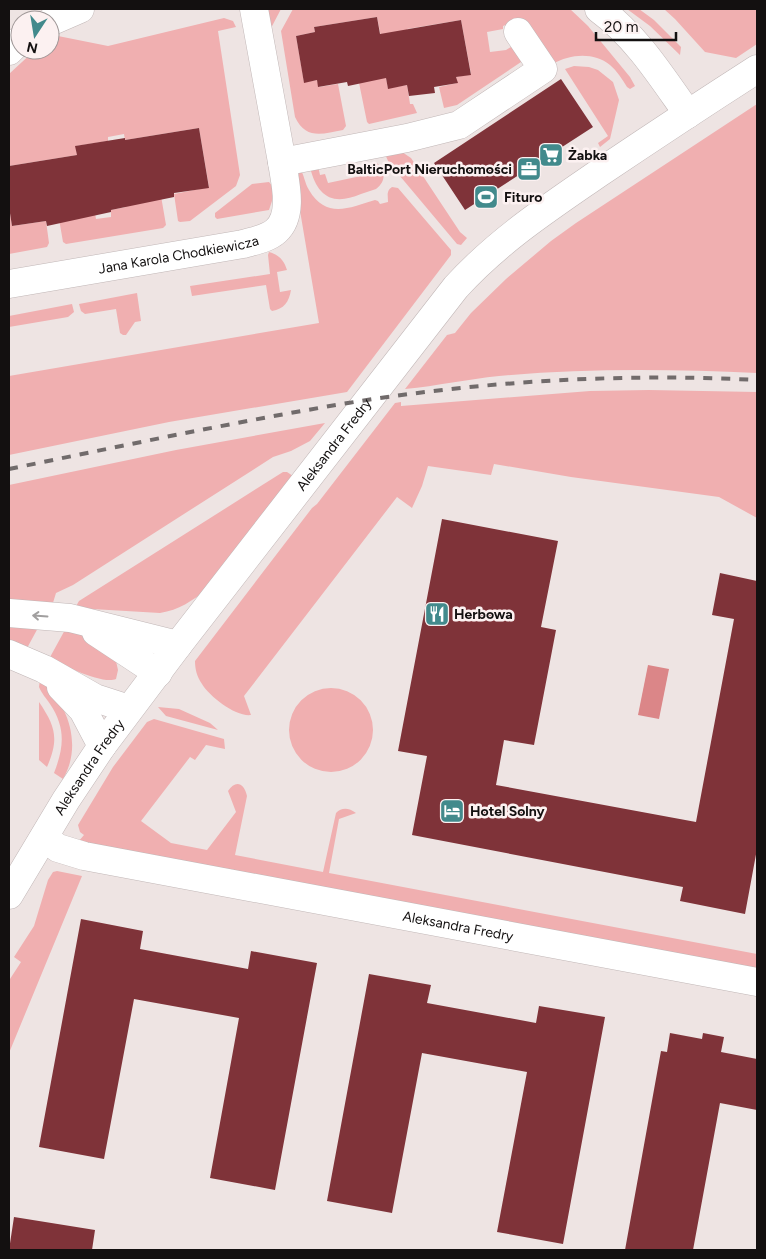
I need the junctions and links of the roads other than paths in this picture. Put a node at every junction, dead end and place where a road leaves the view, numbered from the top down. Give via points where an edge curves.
1 (80, 9) edge
2 (254, 9) edge
3 (599, 9) edge
4 (60, 18) edge
5 (518, 32) dead end
6 (757, 69) edge
7 (688, 114) junction
8 (282, 162) junction
9 (9, 284) edge
10 (9, 614) edge
11 (70, 618) junction
12 (178, 645) junction
13 (9, 654) edge
14 (44, 670) junction
15 (158, 672) junction
16 (129, 709) junction
17 (102, 746) junction
18 (44, 838) junction
19 (9, 895) edge
20 (757, 982) edge

1 - 4 street
2 - 8 street, Jana Karola Chodkiewicza
3 - 7 street via 651,61
5 - 8 street via 543,69 459,125
6 - 7 street, Aleksandra Fredry
7 - 12 street, Aleksandra Fredry via 519,228 456,286
8 - 9 street, Jana Karola Chodkiewicza via 286,209 276,231 266,237 233,246
11 -> 10 street
11 - 12 street
11 - 15 street via 103,635
12 - 15 street, Aleksandra Fredry
13 - 14 street
14 - 16 street via 95,698
14 - 17 street via 83,710
15 - 16 street, Aleksandra Fredry
16 - 17 street, Aleksandra Fredry
17 - 18 street, Aleksandra Fredry
18 - 19 street, Aleksandra Fredry
18 - 20 street, Aleksandra Fredry via 58,848 84,856

